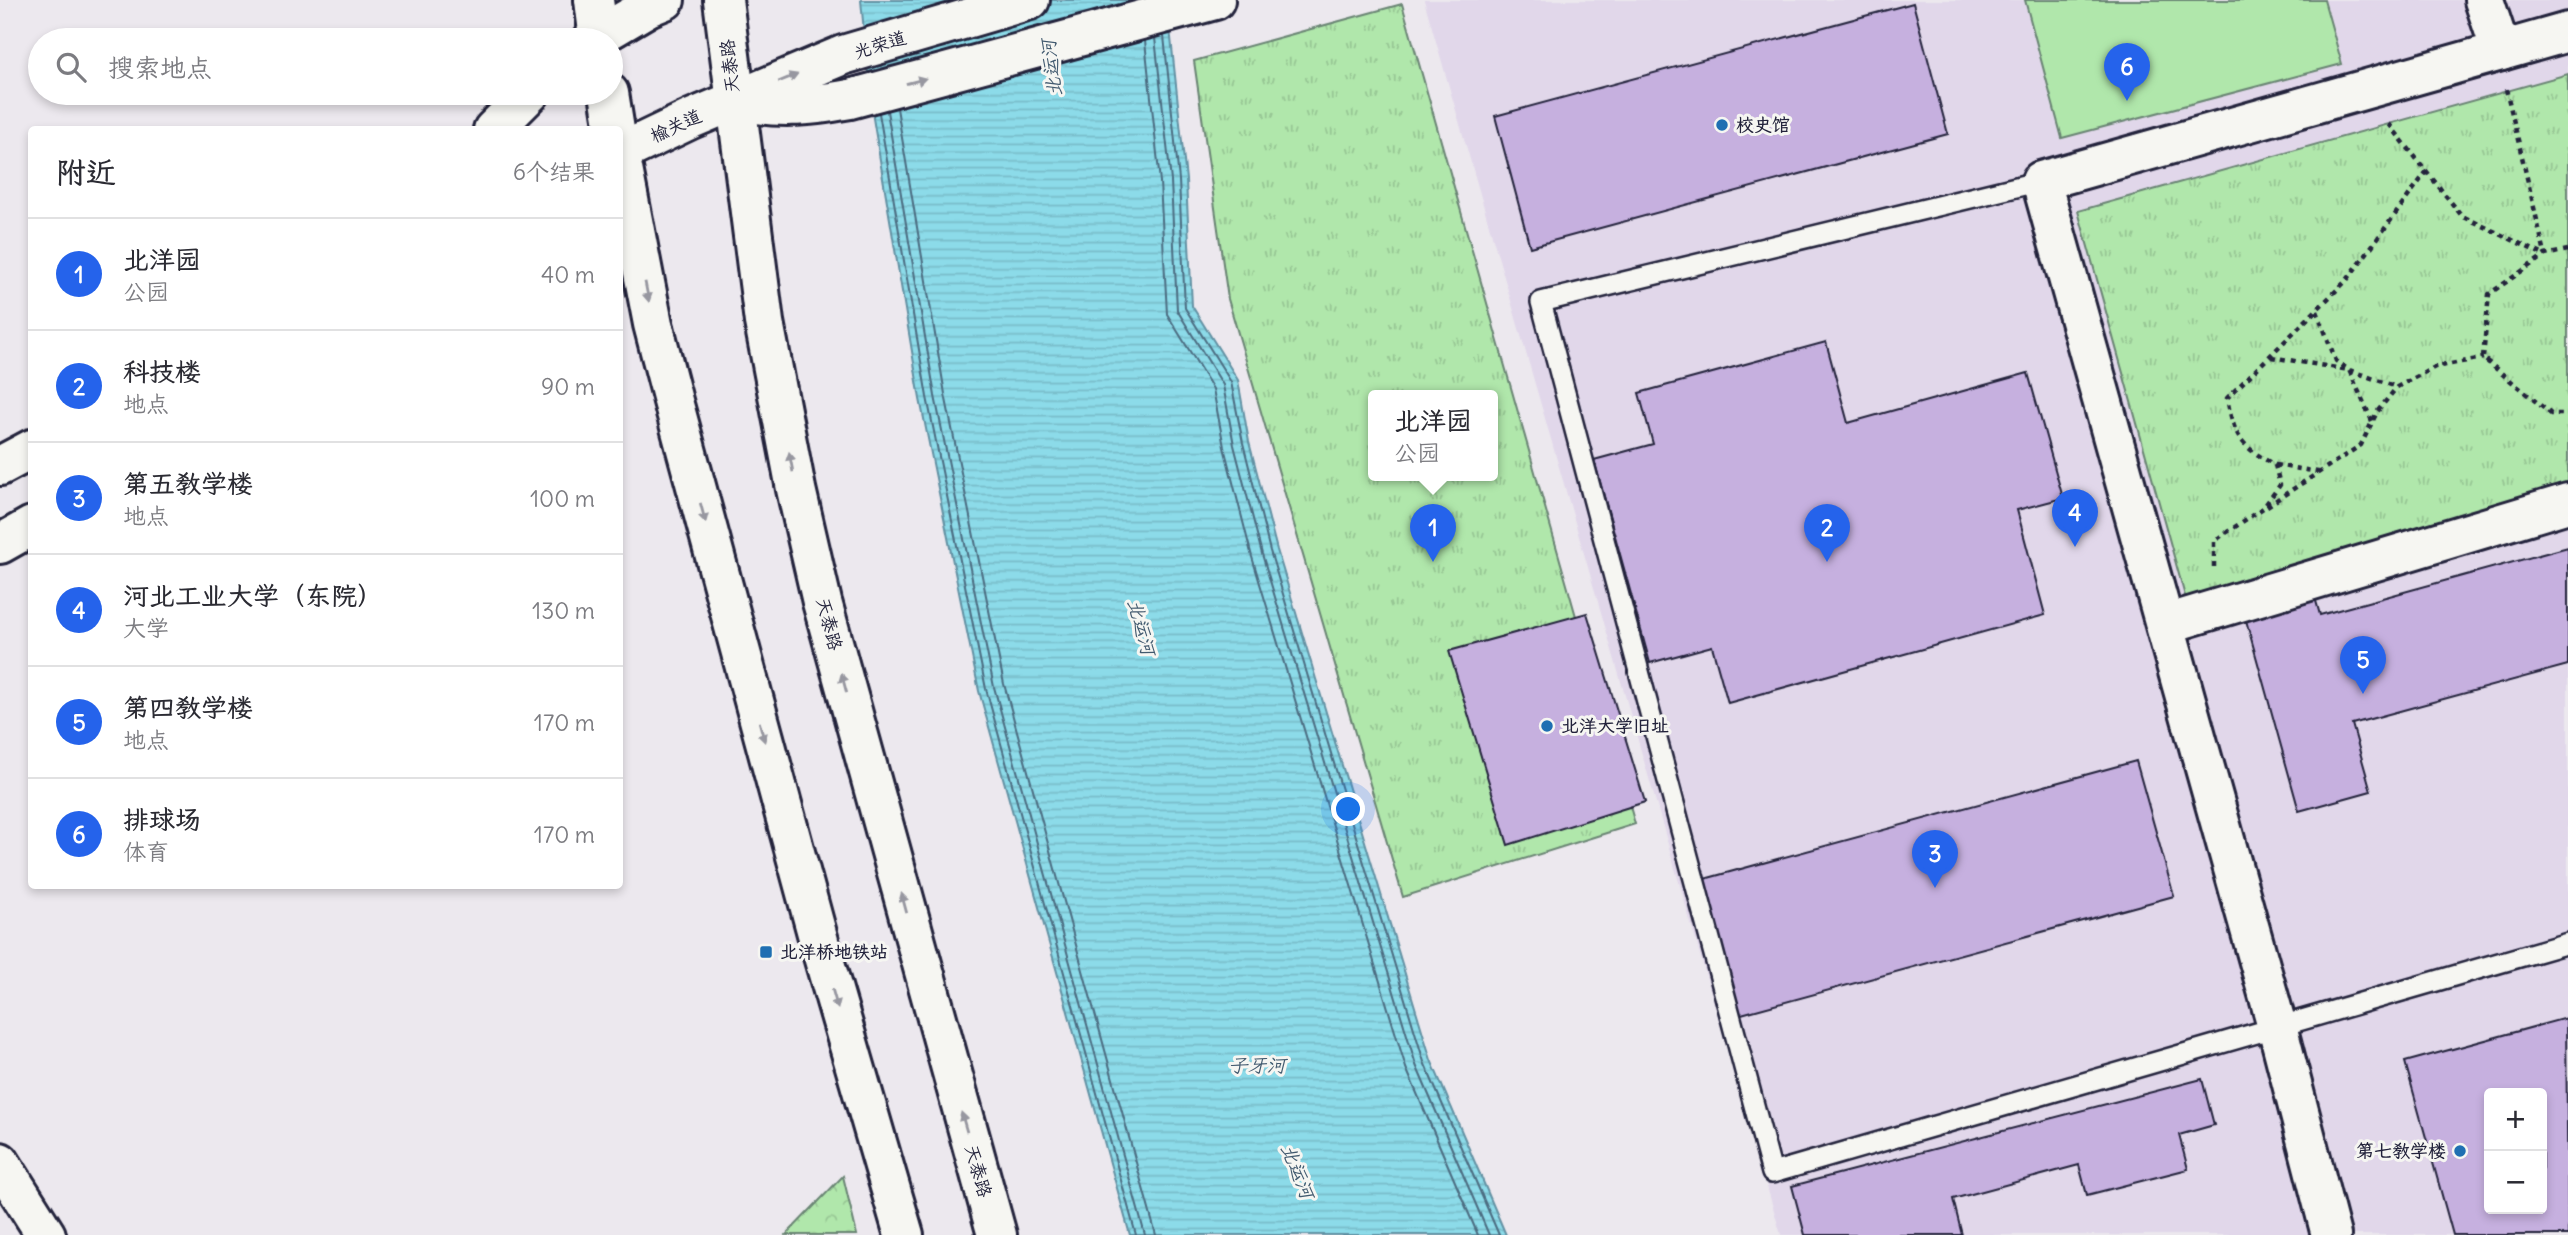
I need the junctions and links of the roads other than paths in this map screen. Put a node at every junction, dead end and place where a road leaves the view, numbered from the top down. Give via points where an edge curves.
1 (665, 0) edge
2 (723, 0) edge
3 (1030, 0) edge
4 (2484, 0) edge
5 (1209, 2) edge
6 (598, 28) edge
7 (2568, 32) edge
8 (2501, 51) junction
9 (733, 100) junction
10 (518, 105) edge
11 (611, 105) edge
12 (497, 126) edge
13 (614, 126) edge
14 (623, 152) edge
15 (623, 169) edge
16 (2040, 181) junction
17 (28, 451) edge
18 (0, 466) edge
19 (2568, 503) edge
20 (28, 528) edge
21 (0, 544) edge
22 (2166, 624) junction
23 (2568, 943) edge
24 (2277, 1026) junction
25 (0, 1163) edge
26 (46, 1235) edge
27 (904, 1235) edge
28 (997, 1235) edge
29 (2331, 1235) edge

1 - 6 main road
2 - 9 main road, 天泰路
9 -> 3 main road, 光荣道 via 843,55
4 - 8 main road
9 -> 5 main road via 804,108 850,99
7 - 8 main road
8 - 16 main road
9 - 14 main road, 榆关道
28 -> 9 main road, 天泰路 via 833,642 799,502 764,322
10 - 12 main road
11 - 13 main road
15 -> 27 main road via 673,401 823,956
16 - 22 main road
16 - 24 lane via 1541,302 1772,1173
17 - 18 main road
19 - 22 main road
20 - 21 main road
22 - 24 main road
23 - 24 lane
24 - 29 main road
25 - 26 main road

